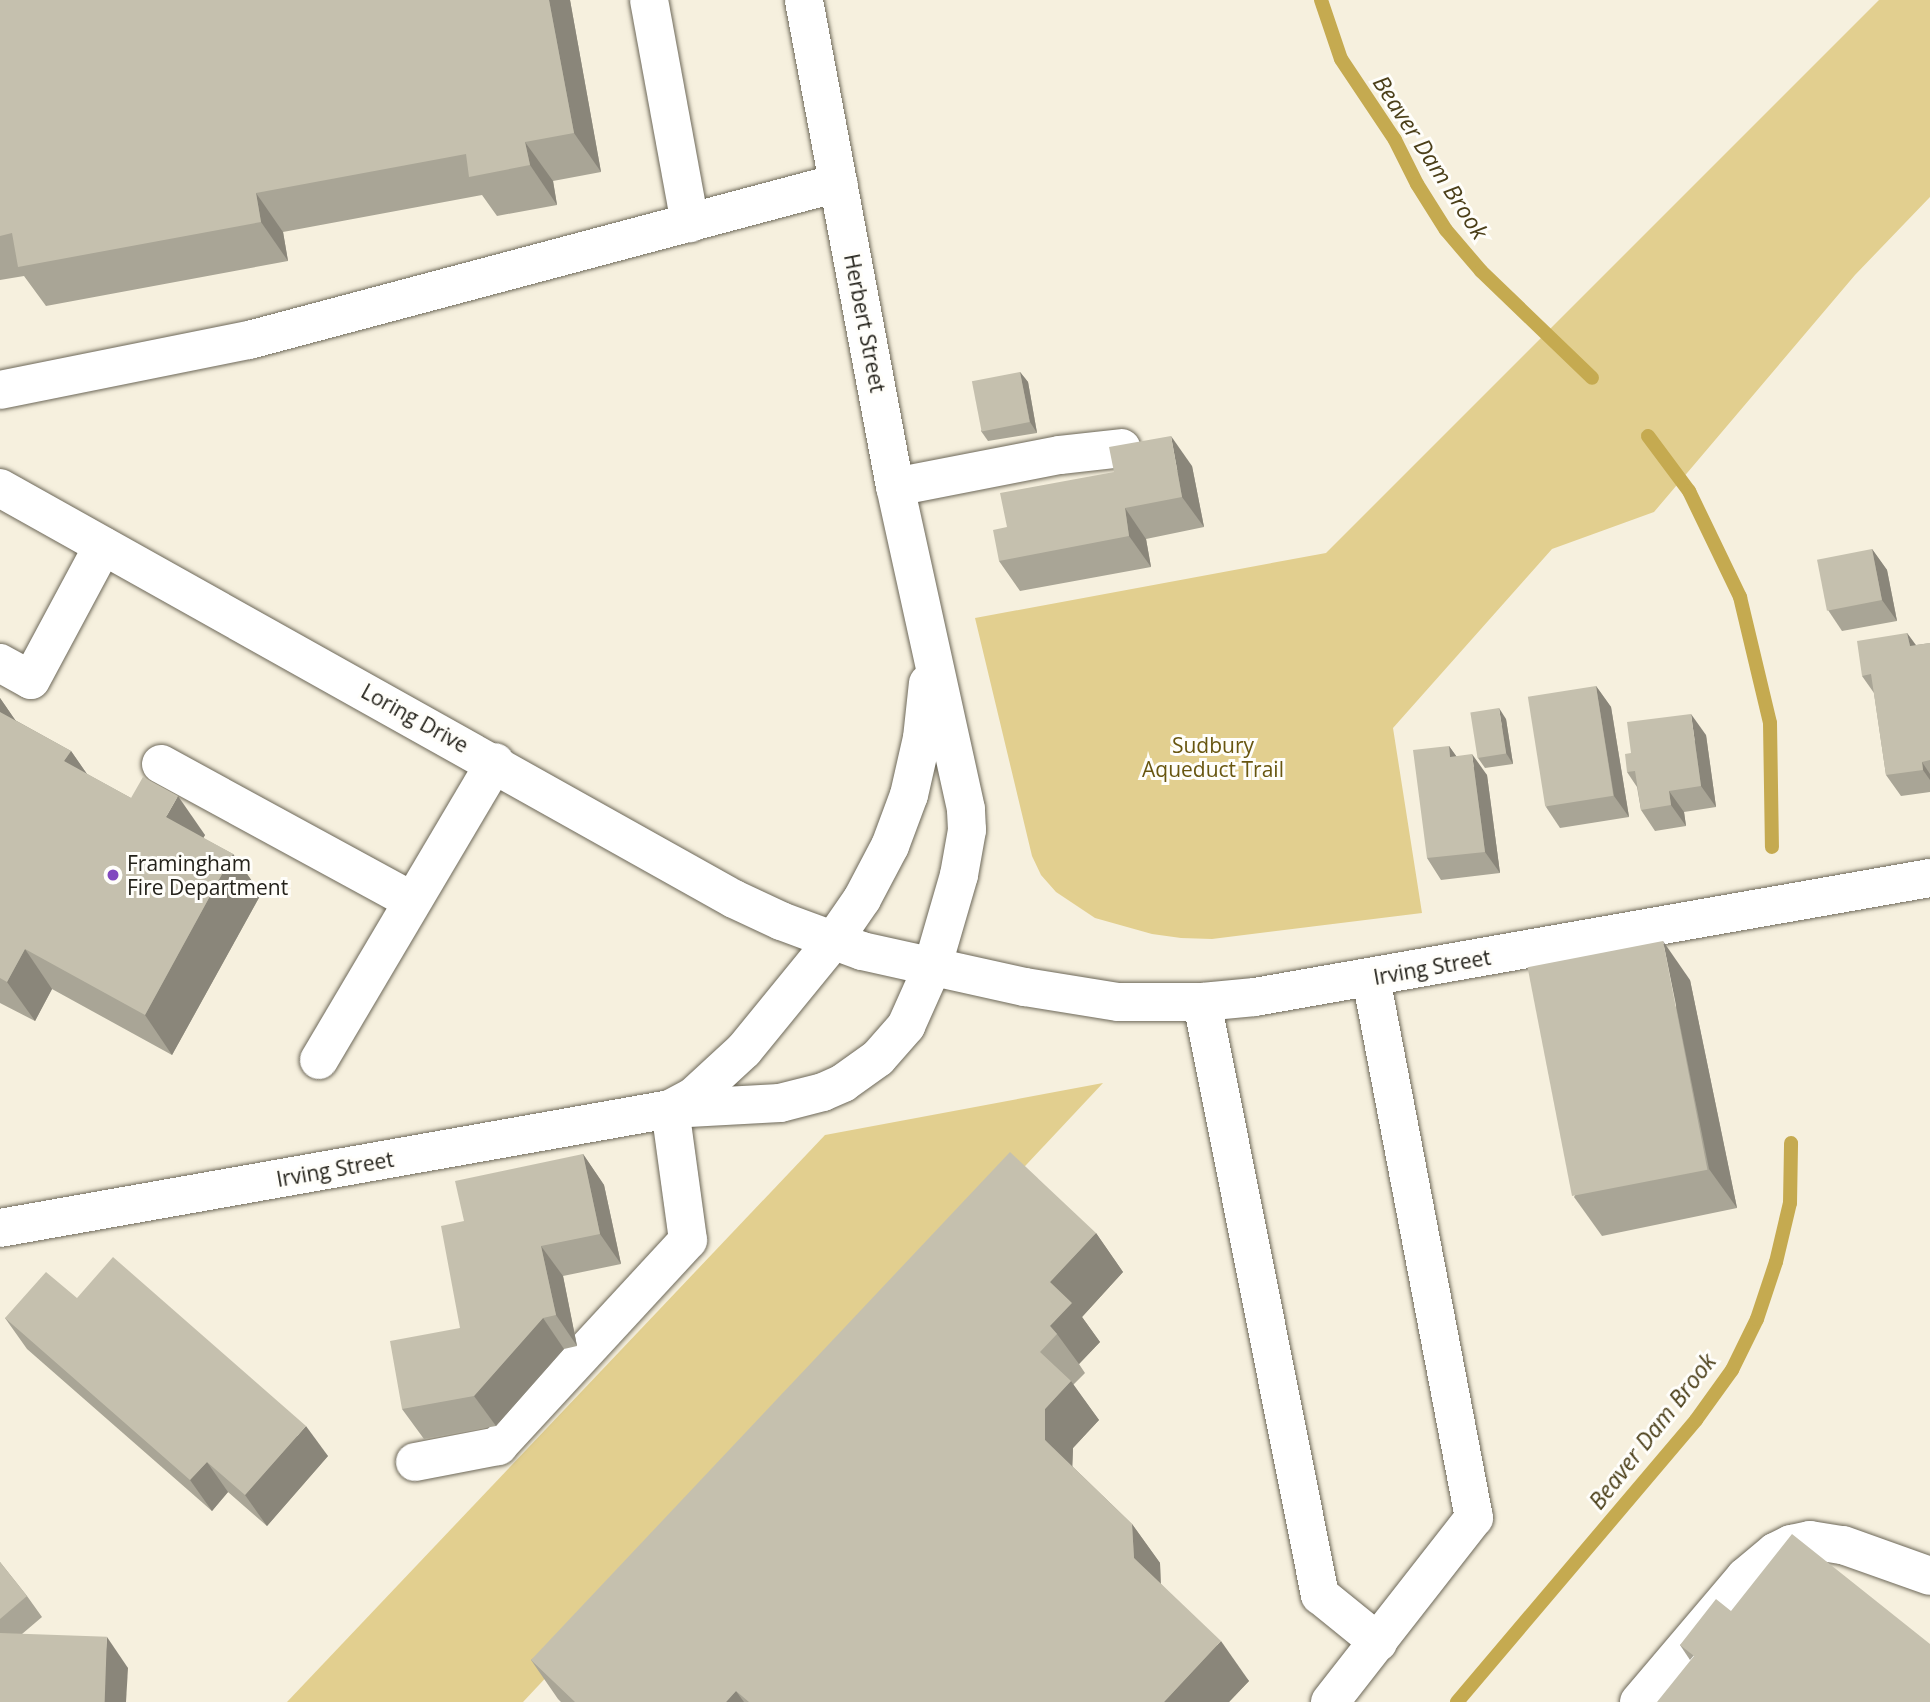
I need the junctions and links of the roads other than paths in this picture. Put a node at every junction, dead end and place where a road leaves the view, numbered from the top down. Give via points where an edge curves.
1 (649, 0) edge
2 (804, 0) edge
3 (838, 183) junction
4 (690, 223) junction
5 (0, 390) edge
6 (1122, 448) edge
7 (895, 487) junction
8 (0, 488) edge
9 (103, 546) junction
10 (928, 646) junction
11 (0, 663) edge
12 (495, 762) junction
13 (160, 764) dead end
14 (1930, 878) edge
15 (412, 901) junction
16 (833, 941) junction
17 (932, 968) junction
18 (1371, 978) junction
19 (1202, 1002) junction
20 (318, 1060) dead end
21 (670, 1110) junction
22 (0, 1228) edge
23 (415, 1462) dead end
24 (1930, 1576) edge
25 (1378, 1642) junction
26 (1330, 1702) edge
27 (1639, 1702) edge

1 - 4 street
2 - 3 street, Herbert Street
3 - 4 street
3 - 7 street, Herbert Street
4 - 5 street via 249,340
6 - 7 street via 1060,455
7 - 10 street, Herbert Street
8 - 9 street, Loring Drive
9 - 11 street via 30,680
9 - 12 street, Loring Drive
10 - 16 street, Herbert Street via 922,738 902,815 862,899
10 - 17 street, Herbert Street via 962,786 967,830
12 - 15 street
12 - 16 street, Loring Drive via 734,899
13 - 15 street
14 - 18 street, Irving Street
15 - 20 street
16 - 17 street, Irving Street
16 - 21 street, Irving Street via 728,1068
17 - 19 street, Irving Street via 1089,998
17 - 21 street, Irving Street via 906,1026 878,1058 844,1083 780,1103
18 - 19 street, Irving Street
18 - 25 street via 1474,1518
19 - 25 street via 1320,1595
21 - 22 street, Irving Street
21 - 23 street via 688,1240 498,1446
24 - 27 street via 1843,1545 1810,1540 1791,1544 1745,1577
25 - 26 street

